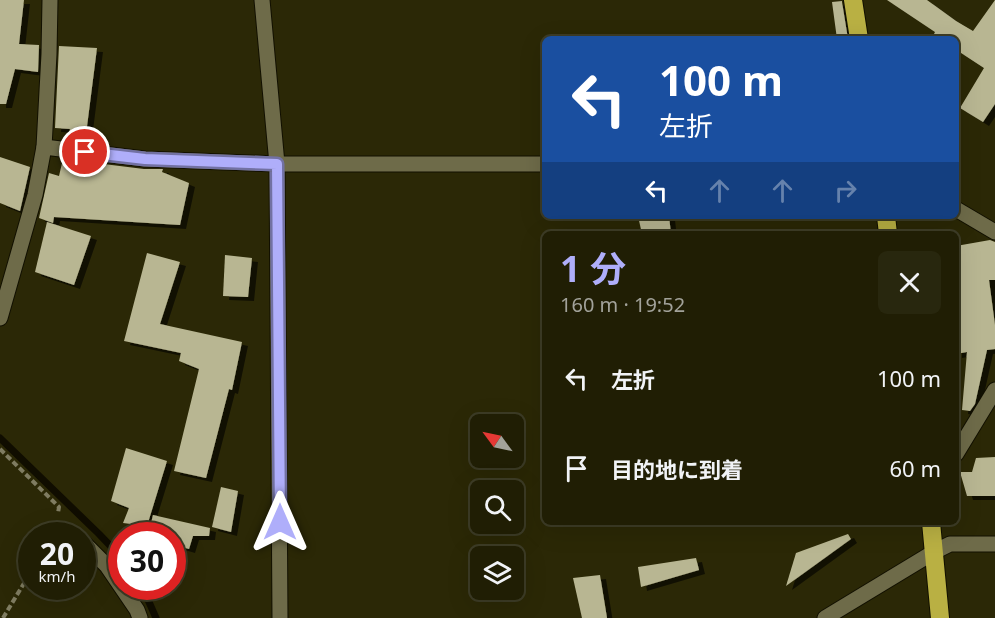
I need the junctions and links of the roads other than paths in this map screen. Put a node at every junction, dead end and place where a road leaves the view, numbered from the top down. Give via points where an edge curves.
1 (50, 0) edge
2 (262, 0) edge
3 (853, 0) edge
4 (859, 36) edge
5 (44, 147) junction
6 (277, 164) junction
7 (542, 164) edge
8 (959, 211) edge
9 (995, 232) edge
10 (0, 318) edge
11 (995, 390) edge
12 (959, 449) edge
13 (931, 525) edge
14 (995, 544) edge
15 (934, 552) junction
16 (96, 555) edge
17 (140, 618) edge
18 (280, 618) edge
19 (825, 618) edge
20 (940, 618) edge

1 - 5 street
2 - 6 street
3 - 4 highway
5 - 6 street via 145,159
5 - 10 street via 35,195
6 - 7 street
6 - 18 street
8 - 9 street
11 - 12 street
13 - 15 highway
14 - 15 street via 950,544
15 - 19 street
15 - 20 highway
16 - 17 street

